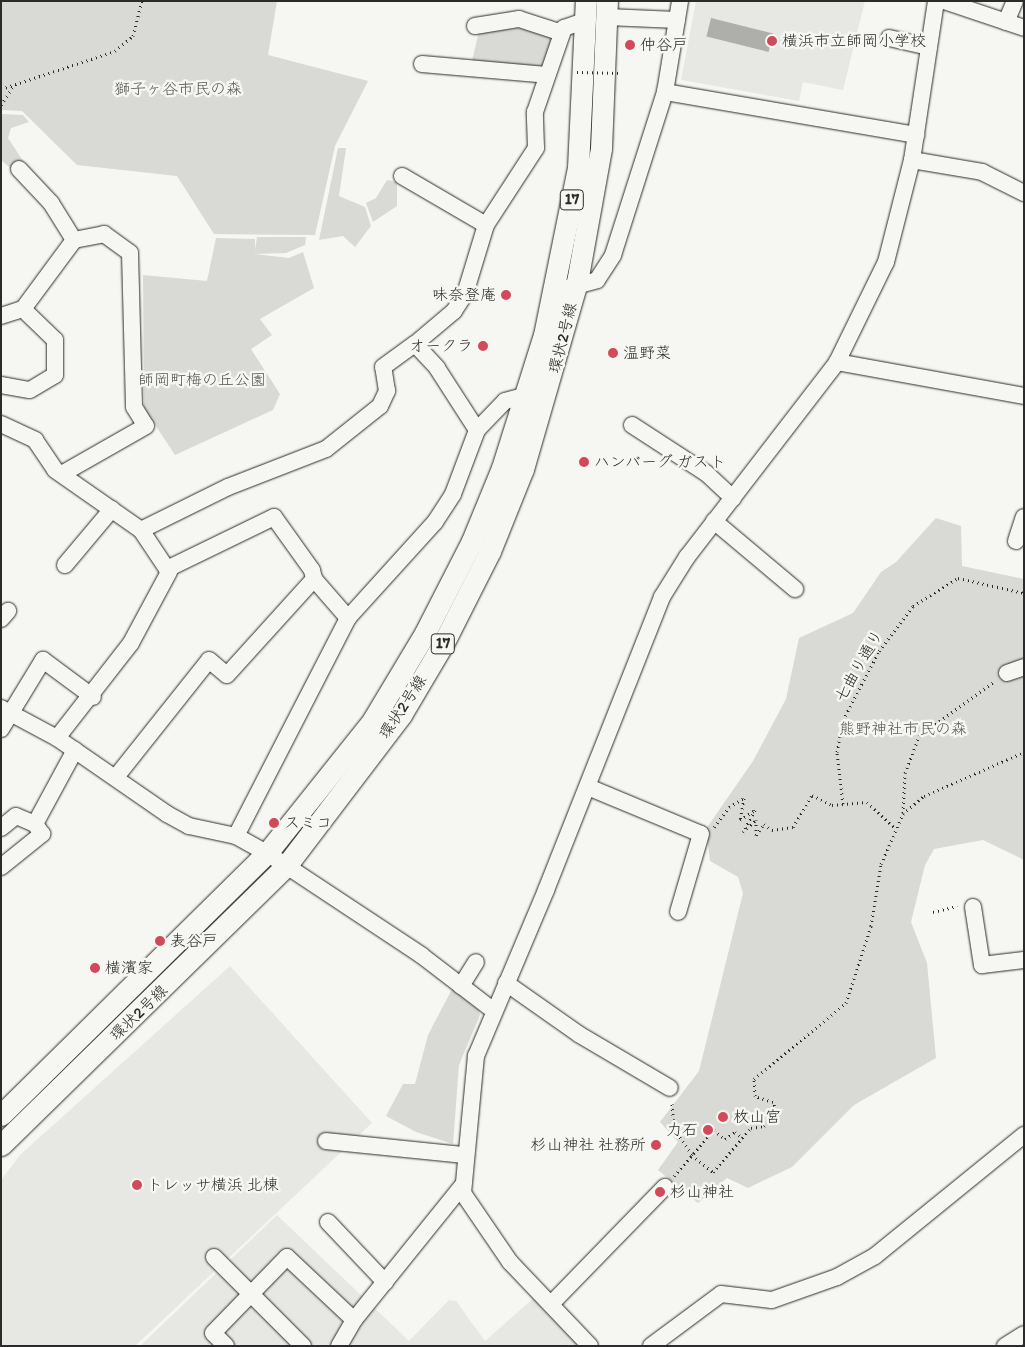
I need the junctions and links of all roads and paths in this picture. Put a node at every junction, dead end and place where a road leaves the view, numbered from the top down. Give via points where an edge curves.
1 (142, 1) edge
2 (680, 1) edge
3 (936, 1) edge
4 (944, 1) edge
5 (1015, 1) edge
6 (597, 10) edge
7 (677, 20) junction
8 (1006, 22) junction
9 (475, 26) dead end
10 (1024, 28) edge
11 (562, 33) junction
12 (888, 38) dead end
13 (929, 47) junction
14 (422, 64) dead end
15 (578, 72) dead end
16 (622, 73) dead end
17 (547, 75) junction
18 (14, 85) junction
19 (1, 89) edge
20 (665, 92) junction
21 (1, 105) edge
22 (916, 135) junction
23 (912, 160) junction
24 (20, 169) dead end
25 (402, 176) dead end
26 (1024, 193) edge
27 (486, 225) junction
28 (74, 240) junction
29 (577, 282) junction
30 (553, 297) junction
31 (23, 309) junction
32 (1, 316) edge
33 (415, 344) junction
34 (837, 362) junction
35 (1, 385) edge
36 (528, 395) junction
37 (1024, 396) edge
38 (1, 424) edge
39 (632, 424) dead end
40 (477, 430) junction
41 (62, 474) junction
42 (732, 498) junction
43 (112, 509) junction
44 (1024, 517) edge
45 (714, 521) junction
46 (142, 530) junction
47 (1016, 541) dead end
48 (65, 565) dead end
49 (167, 569) junction
50 (314, 579) junction
51 (795, 589) dead end
52 (1024, 593) edge
53 (348, 618) junction
54 (1024, 667) edge
55 (1007, 673) joint
56 (93, 697) junction
57 (6, 711) edge
58 (1, 729) edge
59 (57, 738) junction
60 (75, 750) junction
61 (1024, 752) edge
62 (116, 777) junction
63 (588, 786) junction
64 (843, 804) junction
65 (903, 814) junction
66 (34, 824) junction
67 (1, 828) edge
68 (895, 828) junction
69 (701, 834) junction
70 (236, 836) junction
71 (267, 853) junction
72 (286, 866) junction
73 (1, 867) edge
74 (973, 907) joint
75 (678, 912) dead end
76 (933, 912) dead end
77 (1024, 960) edge
78 (476, 962) dead end
79 (506, 983) junction
80 (461, 986) junction
81 (494, 1011) junction
82 (670, 1088) joint
83 (1, 1115) edge
84 (1024, 1135) edge
85 (743, 1138) junction
86 (326, 1141) dead end
87 (1, 1145) edge
88 (464, 1155) junction
89 (692, 1156) junction
90 (463, 1185) junction
91 (665, 1187) joint
92 (328, 1222) dead end
93 (214, 1257) dead end
94 (385, 1282) junction
95 (251, 1294) junction
96 (552, 1303) junction
97 (354, 1320) junction
98 (1024, 1334) edge
99 (226, 1346) edge
100 (303, 1346) edge
101 (340, 1346) edge
102 (590, 1346) edge
103 (651, 1346) edge
104 (1005, 1346) edge

1 - 18 path via 133,36 115,51
2 - 7 street
3 - 13 street
4 - 8 street
5 - 8 street
6 - 7 street
6 - 11 street via 564,28
6 - 29 main road, 環状2号線 / 17 via 601,148
6 - 30 main road, 環状2号線 / 17 via 578,168
7 - 20 street
8 - 10 street
9 - 11 street via 520,19
11 - 17 street
12 - 13 street
13 - 22 street
14 - 17 street
15 - 16 path, bridge
17 - 27 street via 535,112 536,148
18 - 19 path
18 - 21 path via 12,94
20 - 22 street
20 - 29 street via 613,255 597,280
22 - 23 street
23 - 26 street via 982,172
23 - 34 street via 886,262
24 - 28 street via 51,202
25 - 27 street
27 - 33 street via 465,294 454,311
28 - 31 street
28 - 41 street via 104,234 130,253 134,407 146,426
29 - 30 street
29 - 72 main road, 環状2号線 / 17 via 551,384 490,551 401,715
30 - 36 main road, 環状2号線 / 17
31 - 32 street
31 - 35 street via 55,340 55,375 30,390
33 - 40 street via 437,368
33 - 46 street via 383,367 387,391 380,406 326,449 228,487
34 - 37 street
34 - 42 street
36 - 40 street via 504,402
36 - 71 main road, 環状2号線 / 17 via 472,541 425,634 373,720
38 - 41 street via 35,440
39 - 42 street via 706,473
40 - 53 street via 453,494 435,522
41 - 43 street
42 - 45 street
43 - 46 street
43 - 48 street
44 - 47 street
45 - 51 street
45 - 63 street via 662,597
46 - 49 street
49 - 50 street via 274,516 312,570
49 - 56 street via 131,644
50 - 53 street
50 - 62 street via 227,675 209,660
52 - 64 path, 七曲り通り via 958,578 913,606 879,652 843,720 837,752
53 - 70 street
54 - 55 street
55 - 65 path via 919,736 905,773
56 - 57 street via 42,660
56 - 59 street
57 - 58 street
57 - 59 street
59 - 60 street
60 - 62 street
60 - 66 street
61 - 65 path via 924,796
62 - 70 street via 189,826
63 - 69 street
63 - 79 street
64 - 68 path via 867,802
64 - 69 path via 832,805 812,795 793,827 772,830 764,824 756,835 756,820 743,832 755,810 740,820 744,798 729,807 712,829
65 - 68 path
66 - 67 street via 16,816
66 - 73 street via 42,834
68 - 85 path via 882,864 871,926 846,1003 754,1079 755,1096 773,1102 778,1115 764,1126 751,1128
69 - 75 street
70 - 71 street
71 - 72 street
71 - 83 main road, 環状2号線 / 17
72 - 80 street
72 - 87 main road, 環状2号線 / 17
74 - 76 path
74 - 77 street via 982,965
78 - 80 street
79 - 81 street
79 - 82 street via 580,1035
80 - 81 street
81 - 88 street via 476,1056
82 - 89 path via 674,1129
84 - 103 street via 868,1260 837,1277 772,1300 721,1294
85 - 89 path via 734,1132 725,1139 714,1130
85 - 89 path via 713,1172
86 - 88 street
88 - 90 street
89 - 91 path
90 - 94 street
90 - 96 street via 463,1193 492,1239
91 - 96 street
92 - 94 street
93 - 95 street
94 - 97 street
95 - 97 street via 287,1256
95 - 99 street via 213,1333
95 - 100 street
96 - 102 street
97 - 101 street
98 - 104 street

